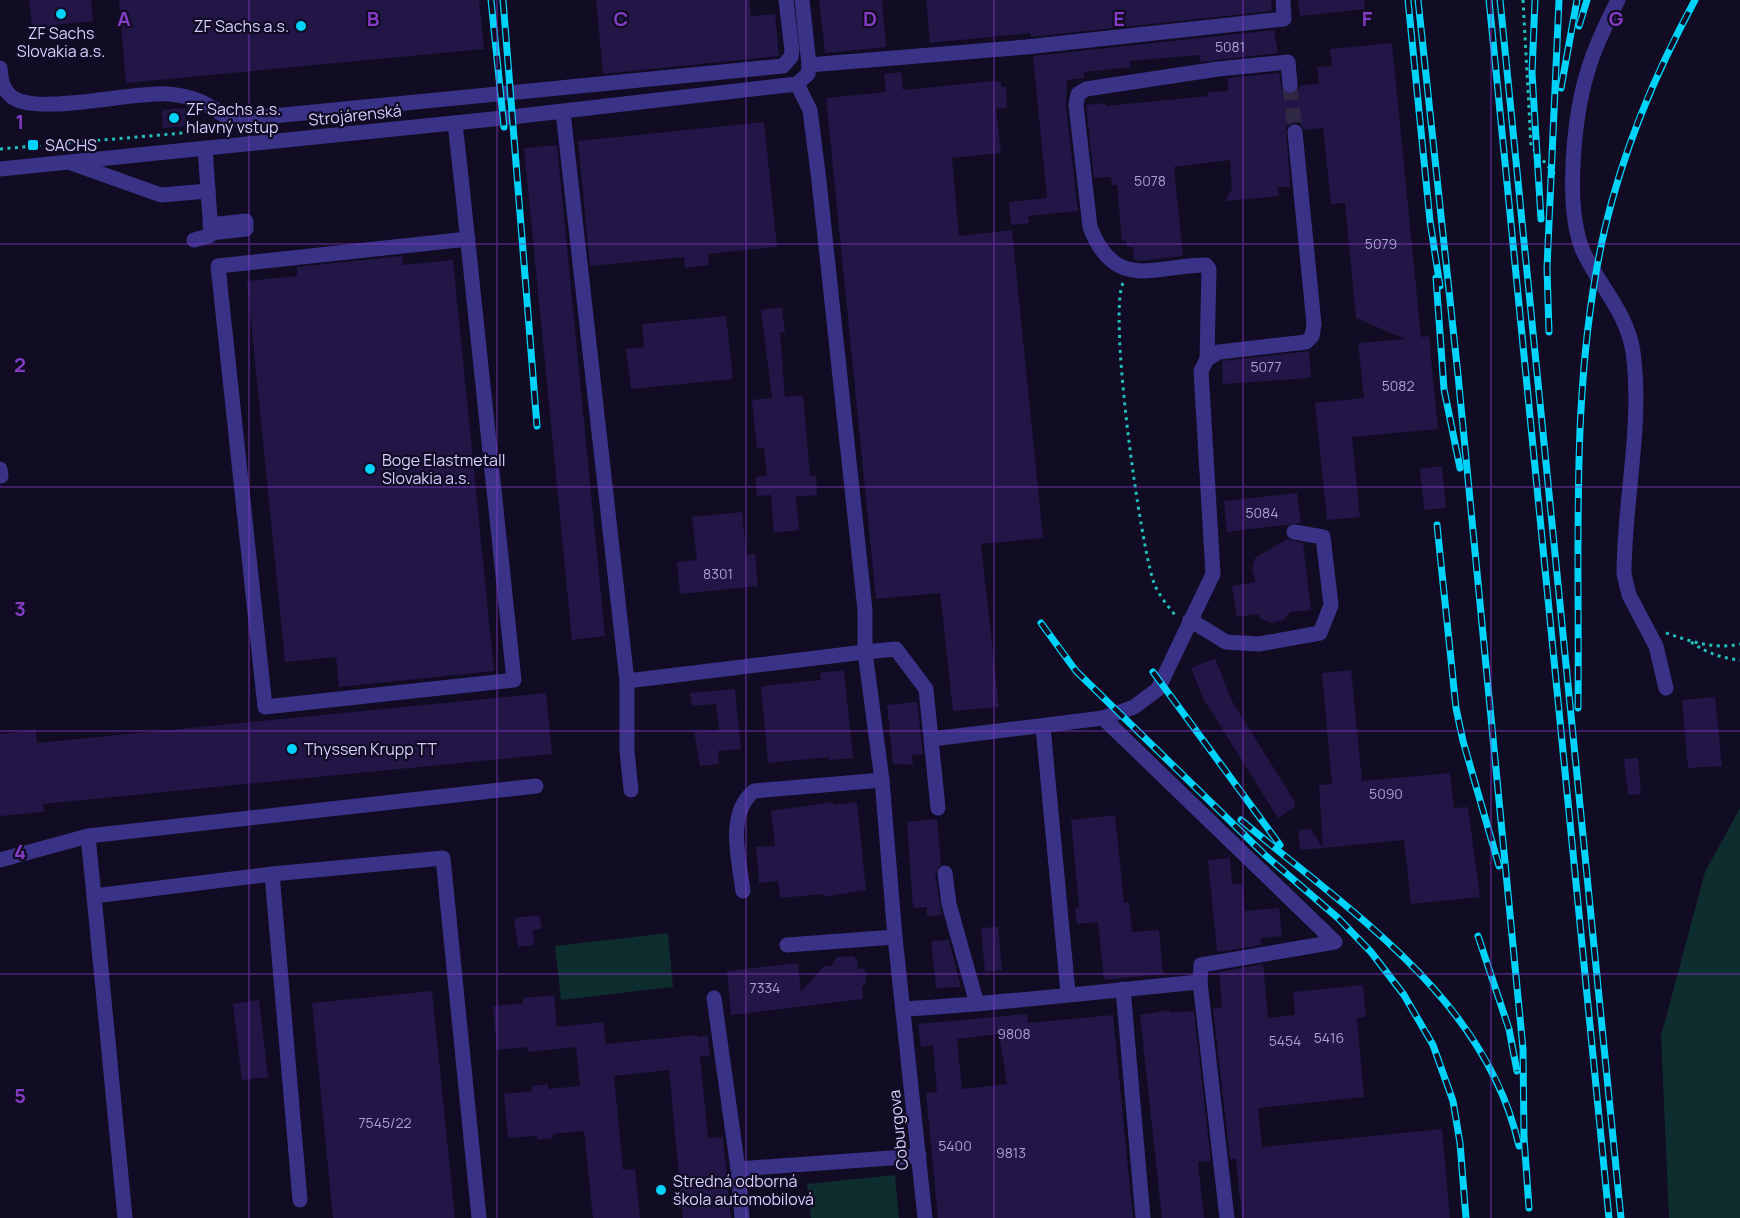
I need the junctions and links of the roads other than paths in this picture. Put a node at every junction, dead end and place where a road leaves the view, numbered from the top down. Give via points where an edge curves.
1 (786, 0) edge
2 (802, 0) edge
3 (1283, 0) edge
4 (1617, 0) edge
5 (808, 66) junction
6 (0, 68) edge
7 (797, 84) junction
8 (1290, 85) tunnel mouth
9 (563, 112) junction
10 (455, 123) junction
11 (1295, 132) tunnel mouth
12 (205, 148) junction
13 (65, 161) junction
14 (0, 169) edge
15 (208, 191) junction
16 (468, 239) junction
17 (194, 240) dead end
18 (1208, 359) junction
19 (0, 469) edge
20 (1, 476) edge
21 (1294, 532) dead end
22 (1188, 623) junction
23 (865, 652) junction
24 (627, 681) junction
25 (1666, 688) dead end
26 (1103, 718) junction
27 (1043, 728) junction
28 (932, 739) junction
29 (882, 780) junction
30 (537, 786) dead end
31 (631, 790) dead end
32 (938, 808) dead end
33 (88, 836) junction
34 (0, 860) edge
35 (945, 873) dead end
36 (272, 874) junction
37 (742, 891) dead end
38 (94, 896) junction
39 (895, 937) junction
40 (787, 945) dead end
41 (1200, 982) junction
42 (1123, 989) junction
43 (1068, 993) junction
44 (714, 998) dead end
45 (977, 1004) junction
46 (903, 1009) junction
47 (919, 1156) junction
48 (738, 1169) junction
49 (300, 1200) dead end
50 (125, 1218) edge
51 (479, 1218) edge
52 (742, 1218) edge
53 (925, 1218) edge
54 (1143, 1218) edge
55 (1227, 1218) edge

1 - 6 street via 792,50 783,66 232,120 196,98 165,94 51,103 22,101 6,91
2 - 5 street
3 - 5 street via 1284,19
4 - 25 street via 1588,70 1571,180 1578,237 1625,322 1633,351 1636,393 1624,574 1629,594 1656,646
5 - 7 street via 808,74
7 - 9 street, Strojárenská
7 - 23 street, Coburgova via 810,110 819,181 865,610
8 - 18 street via 1288,62 1185,74 1078,94 1090,227 1096,242 1106,255 1132,269 1150,273 1206,265
9 - 10 street, Strojárenská
9 - 24 street
10 - 12 street, Strojárenská
10 - 16 street
11 - 18 street via 1312,336 1306,342 1219,352
12 - 13 street, Strojárenská
12 - 15 street
13 - 14 street, Strojárenská
13 - 15 street via 161,195
15 - 17 street via 211,229 209,236
16 - 16 street via 218,266 265,707 514,680
18 - 22 street via 1201,371 1213,574
19 - 20 street
21 - 22 street via 1323,537 1331,605 1320,633 1259,644 1226,642
22 - 26 street via 1158,688 1134,707
23 - 24 street
23 - 28 street via 896,650 926,688
23 - 29 street, Coburgova
24 - 31 street
26 - 27 street
26 - 41 street via 1335,942 1201,965
27 - 28 street
27 - 43 street
28 - 32 street
29 - 37 street via 753,791 744,798 737,814
29 - 39 street, Coburgova
30 - 33 street
33 - 34 street
33 - 38 street
35 - 45 street via 949,904
36 - 38 street
36 - 49 street
36 - 51 street via 442,858
38 - 50 street
39 - 40 street
39 - 46 street, Coburgova
41 - 42 street
41 - 55 street
42 - 43 street
42 - 54 street
43 - 45 street
44 - 48 street
45 - 46 street
46 - 47 street, Coburgova
47 - 48 street
47 - 53 street, Coburgova
48 - 52 street

